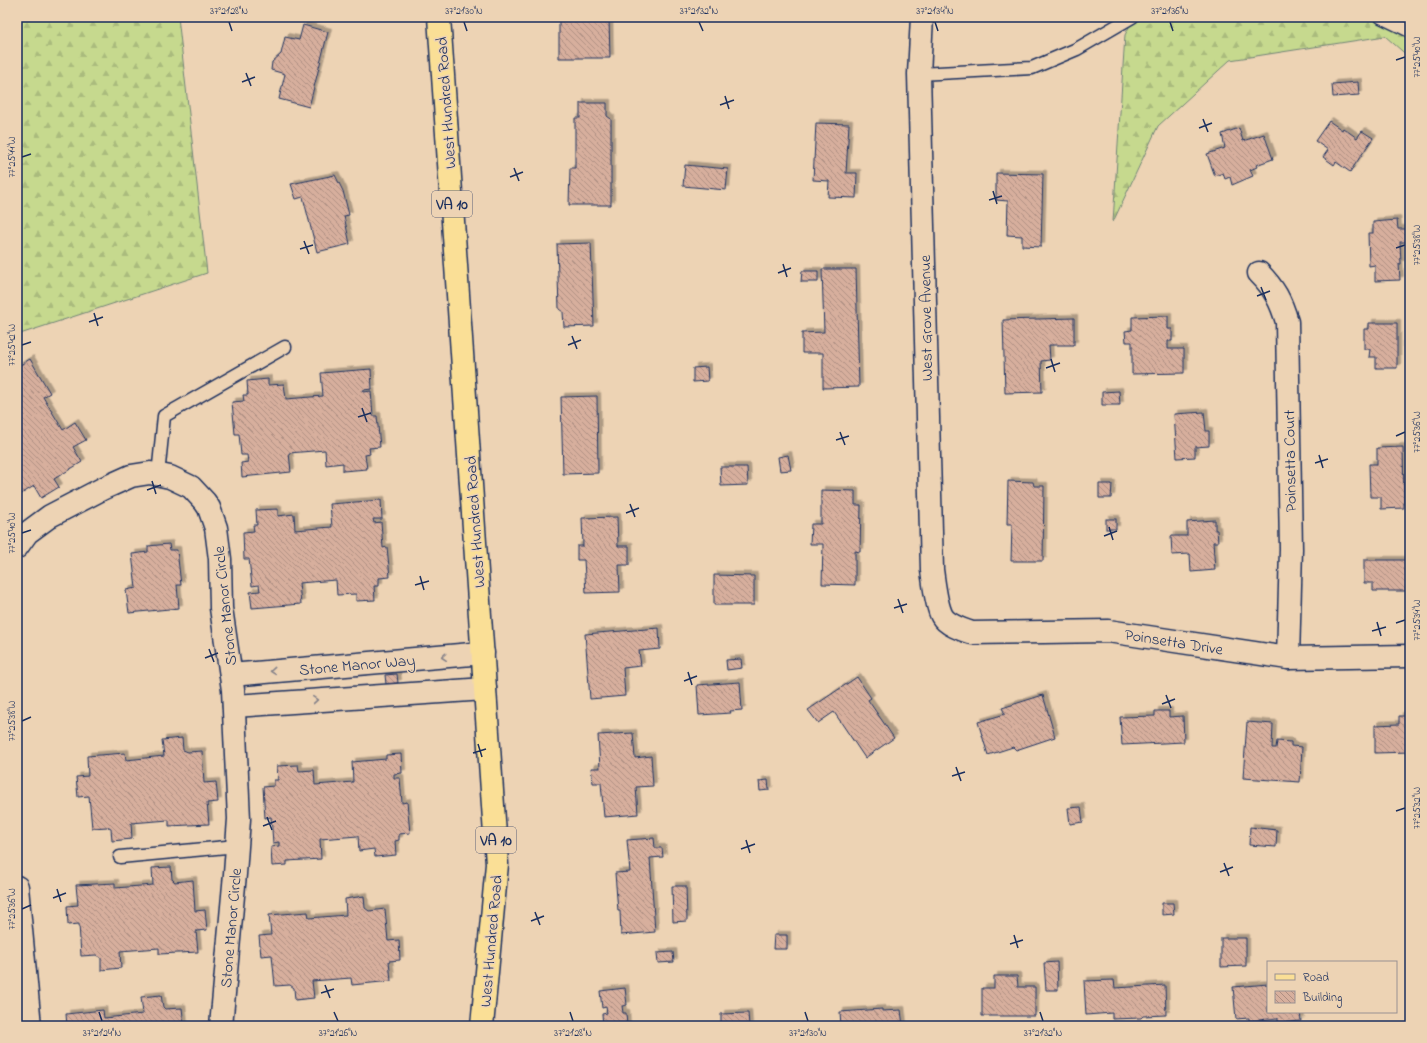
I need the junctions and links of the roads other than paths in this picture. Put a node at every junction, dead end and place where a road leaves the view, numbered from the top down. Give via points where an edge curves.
1 (439, 17) edge
2 (922, 17) edge
3 (1132, 17) edge
4 (1381, 17) edge
5 (1410, 32) edge
6 (919, 74) junction
7 (1259, 273) dead end
8 (285, 347) dead end
9 (158, 475) junction
10 (18, 544) edge
11 (943, 617) joint
12 (483, 653) junction
13 (1410, 656) edge
14 (1288, 658) junction
15 (231, 674) junction
16 (485, 689) junction
17 (234, 706) junction
18 (237, 846) junction
19 (120, 857) dead end
20 (17, 887) edge
21 (30, 1026) edge
22 (221, 1026) edge
23 (482, 1026) edge

1 - 12 main road, West Hundred Road / VA 10
2 - 6 street, West Grove Avenue
3 - 6 lane via 1077,49 1032,68
4 - 5 lane
6 - 11 street, West Grove Avenue via 932,570 935,594
7 - 14 street, Poinsetta Court via 1271,286 1282,305 1287,322 1291,549
8 - 9 lane via 164,416
9 - 10 street, Stone Manor Circle via 131,476 102,488 50,516 27,533
9 - 15 street, Stone Manor Circle via 170,477 191,487 209,508 216,528 220,559 221,608
11 - 14 street, Poinsetta Drive via 957,628 972,633 1108,631
12 -> 15 street, Stone Manor Way
12 - 16 main road, West Hundred Road / VA 10
13 - 14 street, Poinsetta Drive
15 - 17 street, Stone Manor Circle
17 -> 16 street, Stone Manor Way
16 - 23 main road, West Hundred Road / VA 10 via 497,864
17 - 18 street, Stone Manor Circle via 239,819
18 - 19 lane
18 - 22 street, Stone Manor Circle
20 - 21 street

